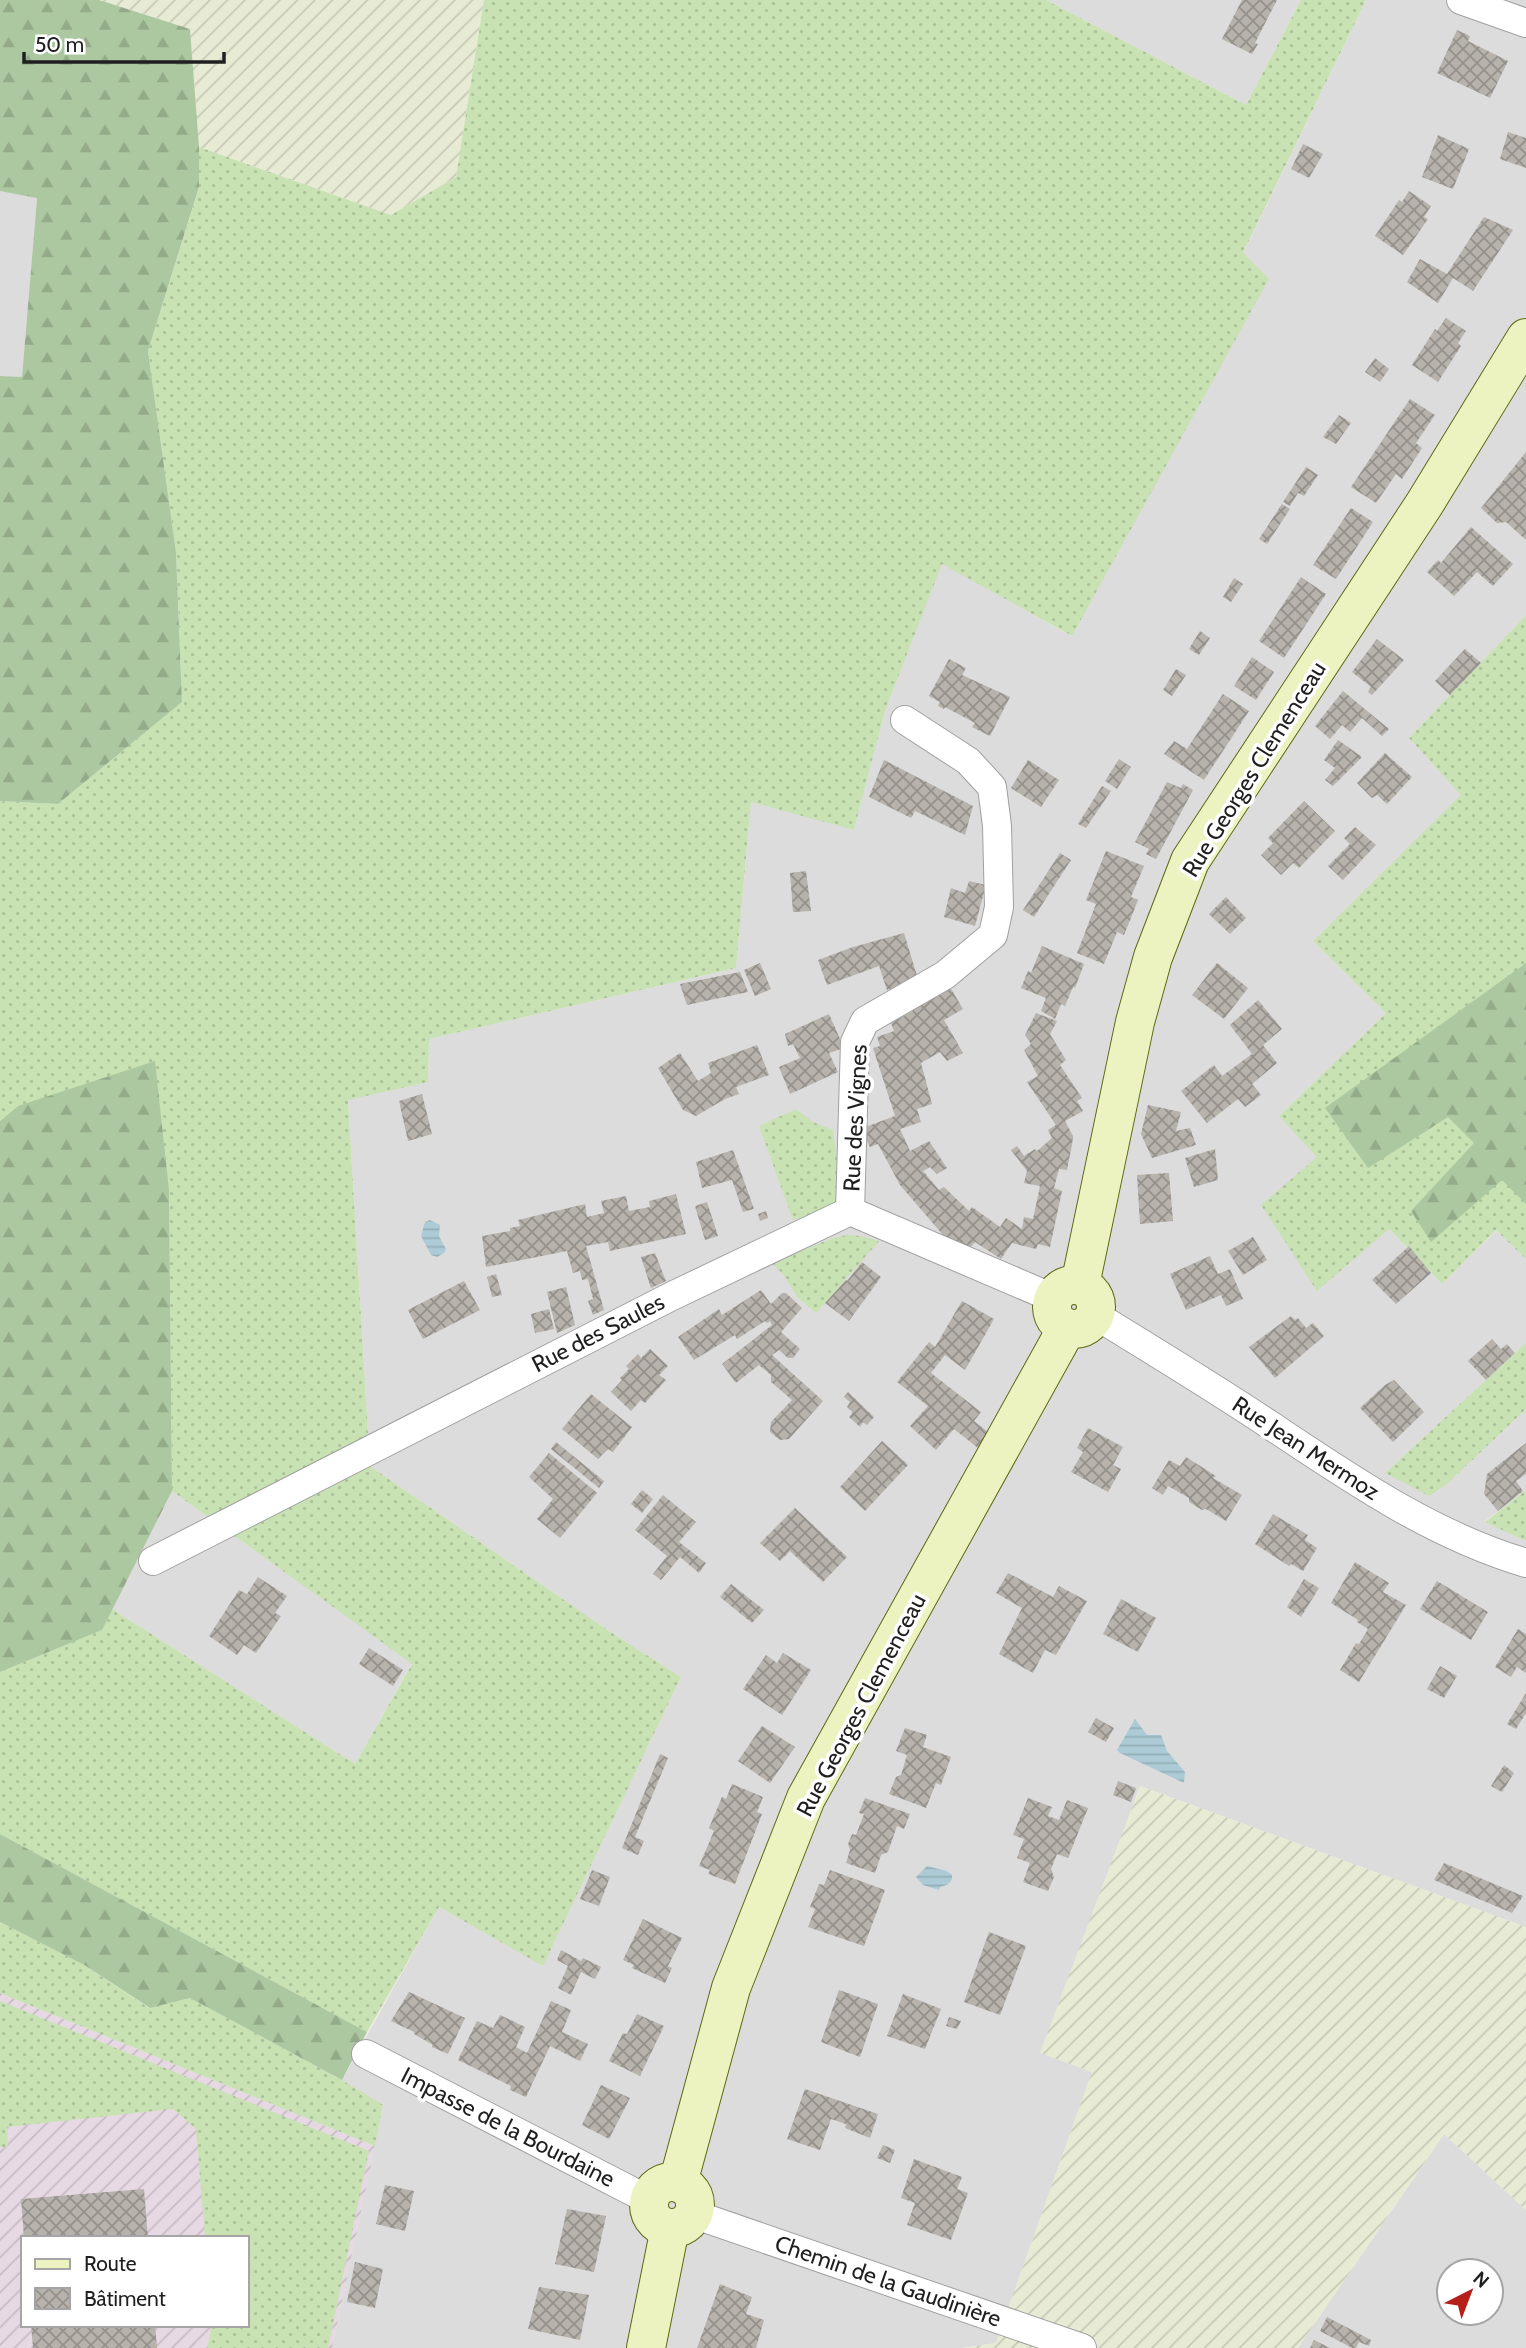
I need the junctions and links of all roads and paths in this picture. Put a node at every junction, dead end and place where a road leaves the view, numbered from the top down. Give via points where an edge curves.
1 (1461, 0) edge
2 (1526, 23) edge
3 (1526, 338) edge
4 (905, 720) dead end
5 (850, 1211) junction
6 (1074, 1307) junction
7 (153, 1561) dead end
8 (1526, 1563) edge
9 (366, 2054) dead end
10 (672, 2206) junction
11 (646, 2348) edge
12 (1082, 2348) edge

1 - 2 street
3 - 6 street, Rue Georges Clemenceau via 1425,503 1190,861 1153,957 1135,1022
4 - 5 street, Rue des Vignes via 968,761 992,787 999,906 993,935 945,975 864,1021 855,1042
5 - 6 street
5 - 7 street, Rue des Saules via 672,1296
6 - 8 street, Rue Jean Mermoz via 1191,1373 1430,1526
6 - 10 street, Rue Georges Clemenceau via 807,1798 731,1988
9 - 10 street, Impasse de la Bourdaine
10 - 11 street, Rue Georges Clemenceau
10 - 12 street, Chemin de la Gaudinière

